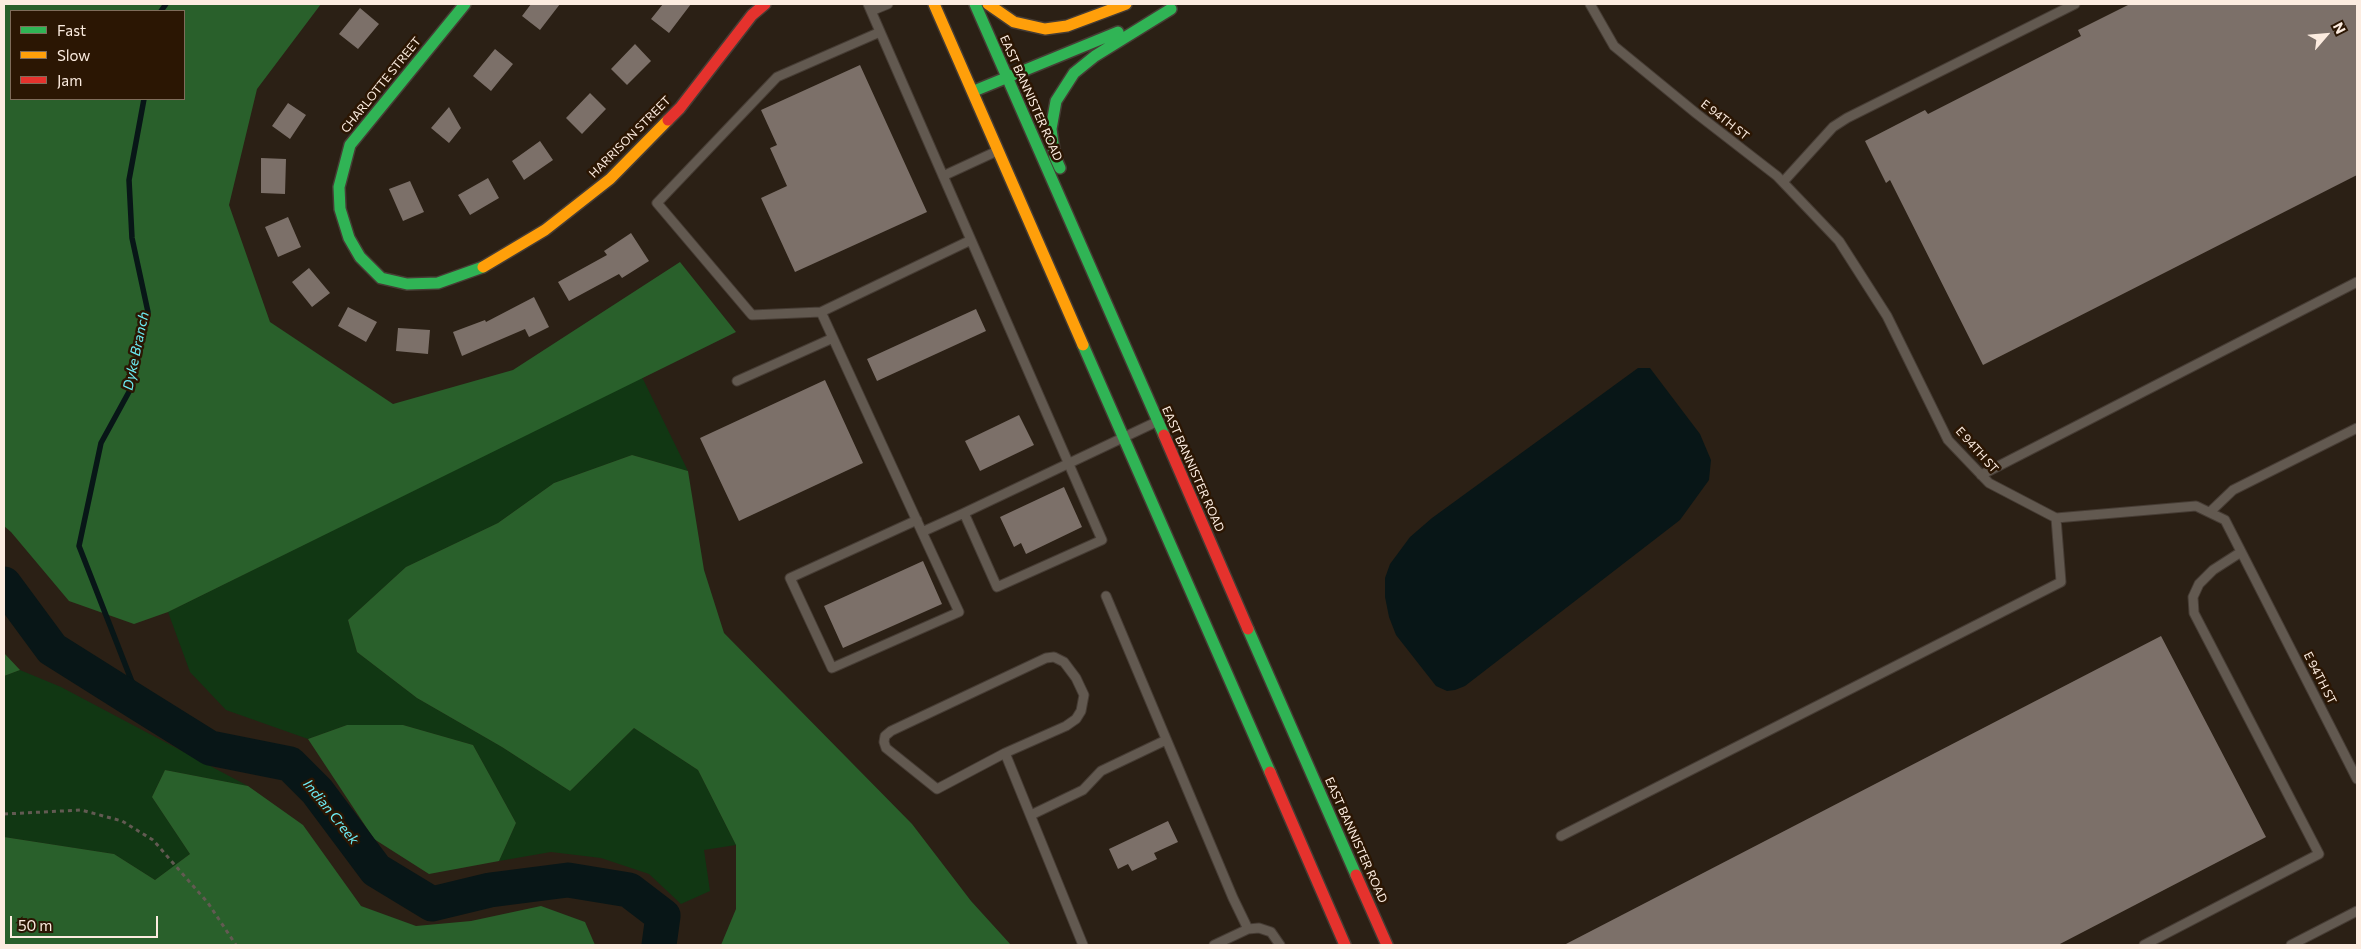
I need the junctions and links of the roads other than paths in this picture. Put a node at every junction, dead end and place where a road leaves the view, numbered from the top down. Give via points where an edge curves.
1 (465, 4) edge
2 (765, 4) edge
3 (888, 4) edge
4 (934, 4) edge
5 (975, 4) edge
6 (988, 4) edge
7 (1126, 4) edge
8 (1184, 4) edge
9 (1590, 4) edge
10 (2075, 4) edge
11 (870, 7) edge
12 (1171, 9) junction
13 (880, 32) junction
14 (1007, 78) junction
15 (974, 91) junction
16 (1000, 150) junction
17 (943, 176) junction
18 (1783, 182) junction
19 (971, 240) junction
20 (356, 250) joint
21 (2357, 282) edge
22 (821, 312) junction
23 (833, 338) junction
24 (1124, 345) junction
25 (737, 381) dead end
26 (1158, 422) junction
27 (2357, 428) edge
28 (1125, 437) junction
29 (1069, 463) junction
30 (1981, 475) junction
31 (964, 512) junction
32 (2210, 512) junction
33 (2056, 518) junction
34 (917, 520) junction
35 (922, 532) junction
36 (2241, 552) junction
37 (1106, 596) dead end
38 (1166, 740) junction
39 (1005, 754) junction
40 (2357, 779) edge
41 (1031, 815) junction
42 (1561, 836) dead end
43 (2357, 911) edge
44 (1248, 929) junction
45 (1083, 945) edge
46 (1214, 945) edge
47 (1280, 945) edge
48 (1345, 945) edge
49 (1387, 945) edge
50 (2144, 945) edge
51 (2291, 945) edge

1 - 20 main road, CHARLOTTE STREET via 350,144 339,187 349,238
2 - 20 main road, HARRISON STREET via 752,14 680,108 610,179 545,230 483,266 438,283 407,284 381,278
3 - 11 lane
4 - 15 main road
5 - 14 main road, EAST BANNISTER ROAD
6 - 7 main road via 1014,22 1045,29 1067,26
8 - 12 main road
9 - 18 lane, E 94TH ST via 1614,46
10 - 18 lane via 1847,118 1833,127
11 - 13 lane
12 - 14 main road
12 - 24 main road via 1095,56 1074,73 1056,101 1051,129 1055,157 1103,269
13 - 17 lane
13 - 22 lane via 777,77 657,203 752,315
14 - 15 main road
14 - 24 main road, EAST BANNISTER ROAD
15 - 16 main road
16 - 17 lane
16 - 28 main road
17 - 19 lane
18 - 30 lane, E 94TH ST via 1839,241 1887,316 1948,440
19 - 22 lane
19 - 29 lane
21 - 30 lane
22 - 23 lane
23 - 25 lane
23 - 34 lane
24 - 26 main road, EAST BANNISTER ROAD
26 - 28 lane
26 - 49 main road, EAST BANNISTER ROAD
27 - 32 lane via 2234,490
28 - 29 lane
28 - 48 main road
29 - 31 lane
29 - 31 lane via 1102,540 997,587
30 - 33 lane, E 94TH ST via 1988,483
31 - 35 lane
32 - 33 lane, E 94TH ST via 2196,506
32 - 36 lane, E 94TH ST via 2225,520
33 - 42 lane via 2061,582
34 - 35 lane
34 - 35 lane via 790,578 832,668 959,612
36 - 40 lane, E 94TH ST
36 - 50 lane via 2213,570 2199,584 2193,597 2194,613 2319,854
37 - 38 lane
38 - 41 lane via 1100,771 1083,790
38 - 44 lane
39 - 39 lane via 1076,719 1084,695 1064,662 1046,658 891,731 884,742 886,748 937,790
39 - 41 lane
41 - 45 lane
43 - 51 lane
44 - 46 lane
44 - 47 lane via 1271,932

